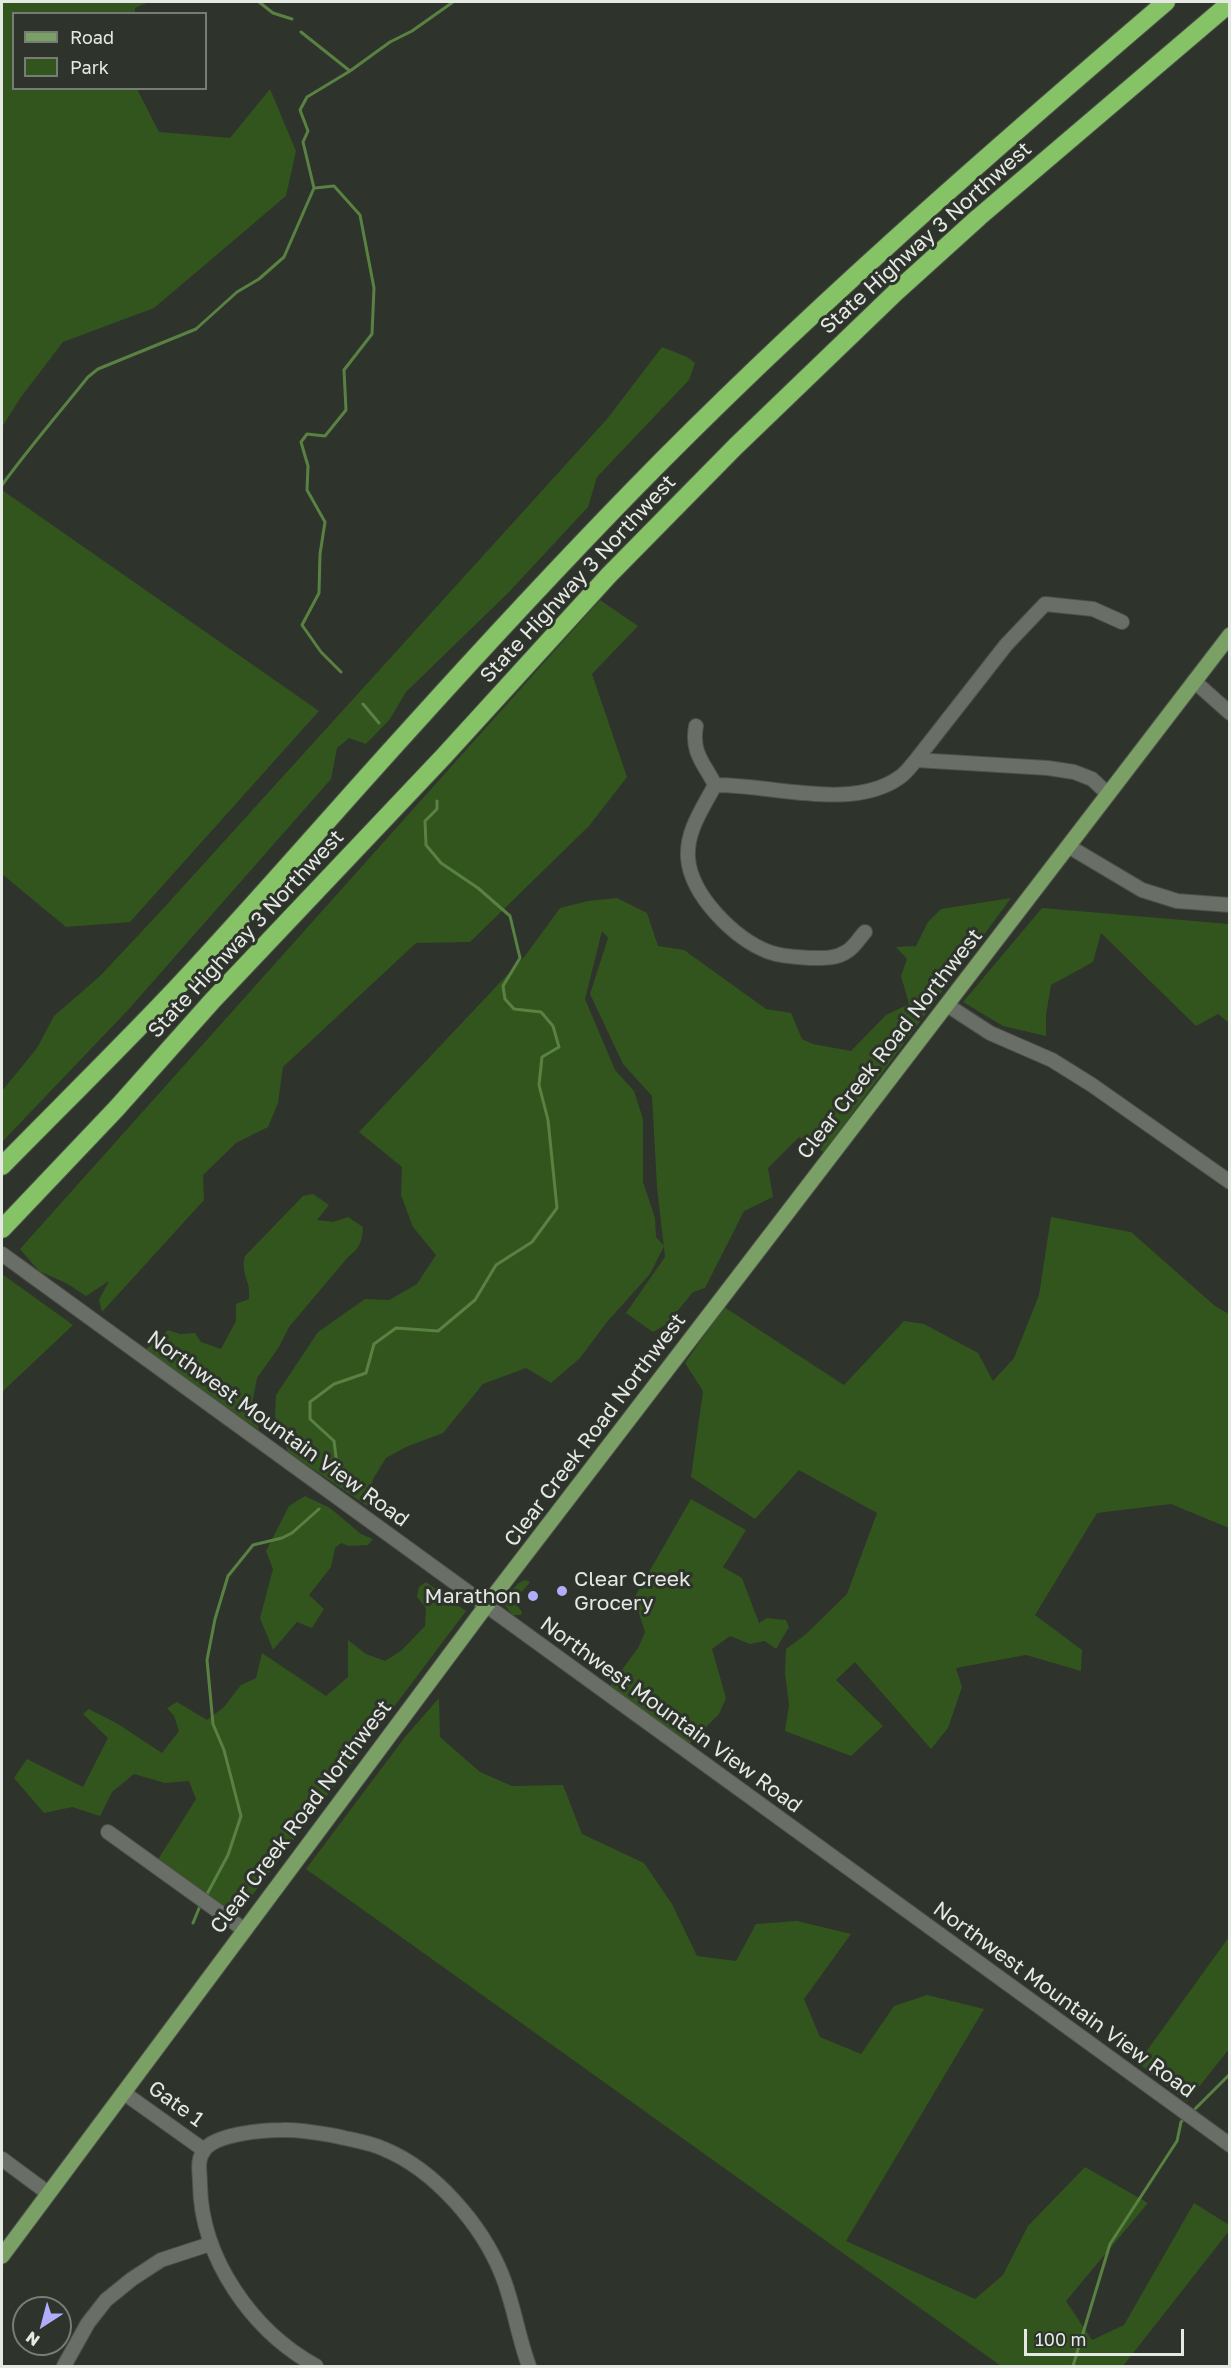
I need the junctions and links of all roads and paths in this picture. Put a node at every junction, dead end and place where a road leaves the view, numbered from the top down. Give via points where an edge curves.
1 (1166, 2) edge
2 (1230, 3) edge
3 (1122, 622) dead end
4 (1230, 635) edge
5 (1194, 681) junction
6 (1230, 713) edge
7 (696, 726) dead end
8 (916, 760) junction
9 (715, 785) junction
10 (1108, 794) junction
11 (1068, 846) junction
12 (1230, 905) edge
13 (865, 932) dead end
14 (947, 1005) junction
15 (2, 1166) edge
16 (1230, 1182) edge
17 (2, 1229) edge
18 (2, 1254) edge
19 (486, 1606) junction
20 (108, 1832) dead end
21 (243, 1929) junction
22 (124, 2093) junction
23 (1230, 2145) edge
24 (204, 2150) junction
25 (2, 2159) edge
26 (48, 2193) junction
27 (210, 2244) junction
28 (2, 2256) edge
29 (64, 2367) edge
30 (316, 2367) edge
31 (529, 2367) edge

1 - 15 highway, State Highway 3 Northwest via 936,200 698,425 564,562 170,994
2 - 17 highway, State Highway 3 Northwest via 979,217 736,446 609,575
3 - 8 street via 1093,609 1045,604 1006,645
4 - 5 main road, Clear Creek Road Northwest
5 - 6 street
5 - 10 main road, Clear Creek Road Northwest
7 - 9 street via 693,741
8 - 9 street via 901,776 882,787 842,794
8 - 10 street via 1074,772 1092,779
9 - 13 street via 694,825 688,858 700,892 728,926 756,946 788,957 831,958 851,949
10 - 11 main road, Clear Creek Road Northwest
11 - 12 street via 1142,890 1177,901
11 - 14 main road, Clear Creek Road Northwest
14 - 16 street via 990,1033 1062,1066
14 - 19 main road, Clear Creek Road Northwest
18 - 19 street, Northwest Mountain View Road
19 - 21 main road, Clear Creek Road Northwest
19 - 23 street, Northwest Mountain View Road
20 - 21 street
21 - 22 main road, Clear Creek Road Northwest
22 - 24 street, Gate 1
22 - 26 main road, Clear Creek Road Northwest
24 - 27 street via 198,2168
24 - 31 street via 219,2139 294,2129 362,2142 409,2163 460,2208 481,2233 502,2276
25 - 26 street
26 - 28 main road, Clear Creek Road Northwest
27 - 29 street via 161,2260 132,2278 106,2300 88,2323
27 - 30 street via 236,2295 276,2338

